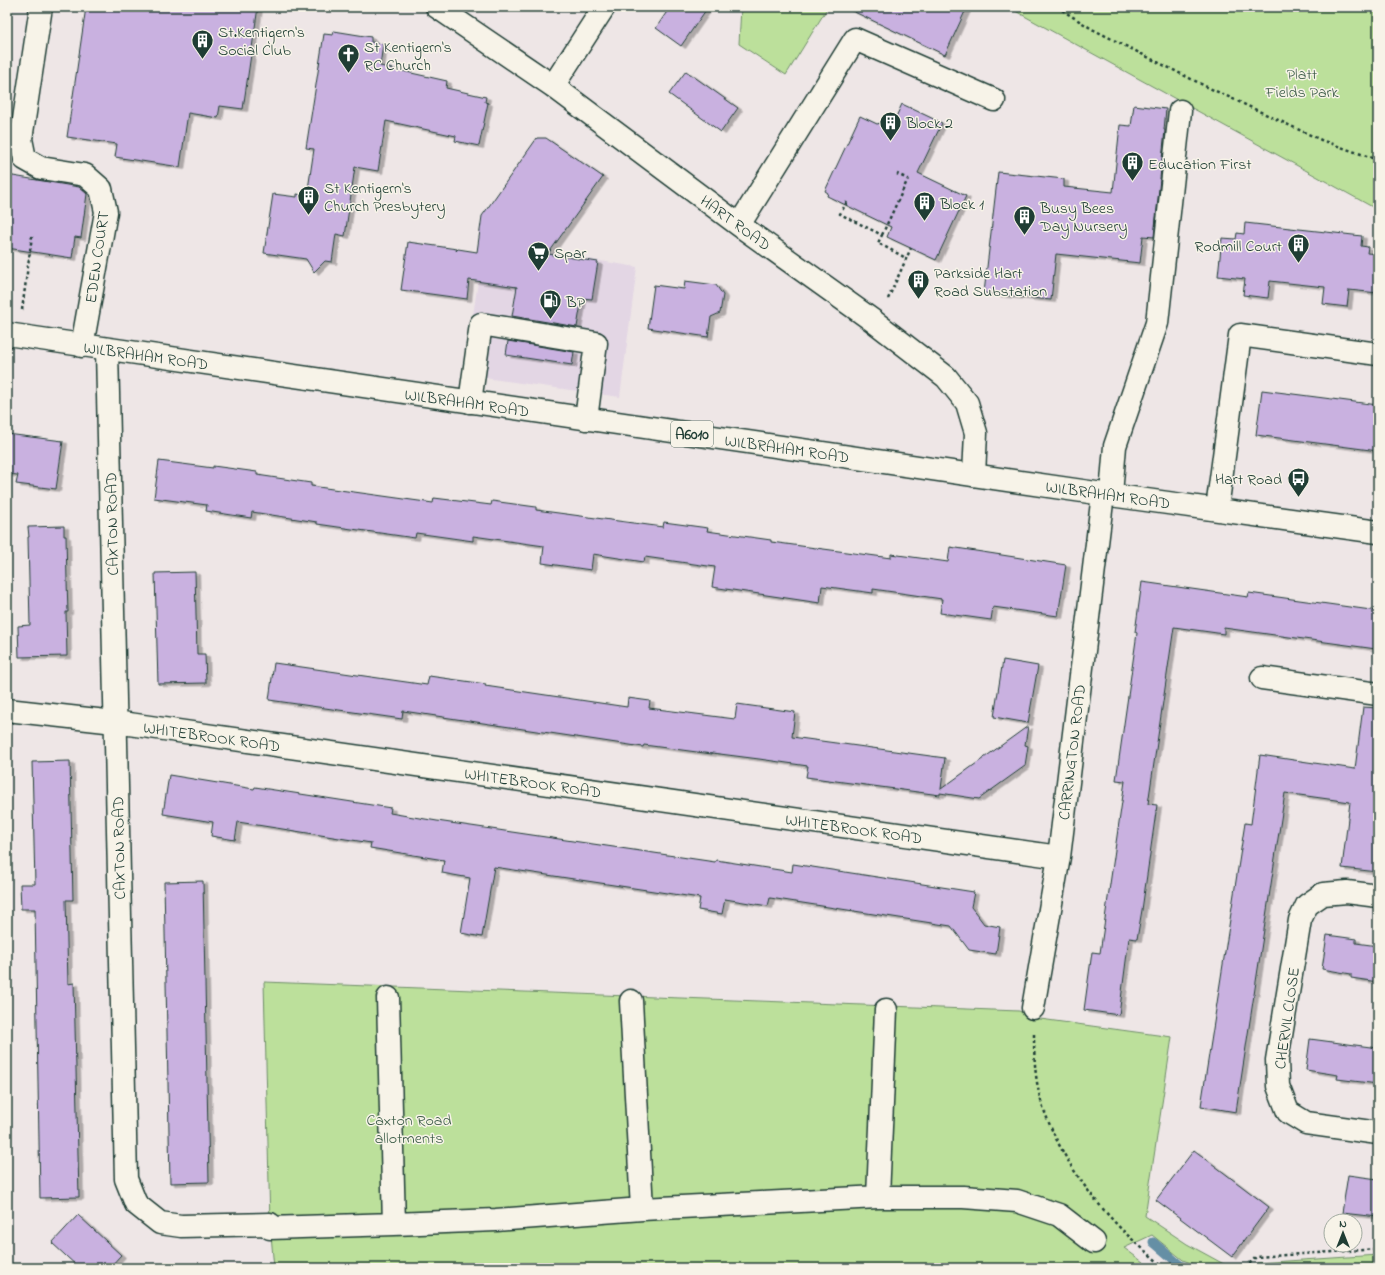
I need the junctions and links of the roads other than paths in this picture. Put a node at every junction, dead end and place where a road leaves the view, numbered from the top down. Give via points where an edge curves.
1 (42, 7) edge
2 (437, 7) edge
3 (604, 7) edge
4 (553, 86) junction
5 (994, 100) dead end
6 (1180, 111) dead end
7 (740, 225) junction
8 (12, 335) edge
9 (82, 346) junction
10 (107, 350) junction
11 (1378, 354) edge
12 (470, 402) junction
13 (586, 419) junction
14 (974, 475) junction
15 (1107, 494) junction
16 (1217, 509) junction
17 (1378, 532) edge
18 (1262, 678) dead end
19 (1378, 694) edge
20 (7, 710) edge
21 (115, 722) junction
22 (1059, 857) junction
23 (1378, 896) edge
24 (388, 998) dead end
25 (631, 1001) dead end
26 (1033, 1008) road end
27 (886, 1010) dead end
28 (1378, 1133) edge
29 (878, 1197) junction
30 (642, 1209) junction
31 (394, 1224) junction
32 (1094, 1242) dead end

1 - 9 main road, EDEN COURT via 21,139 25,159 41,168 85,175 101,189 106,212
2 - 4 main road, HART ROAD
3 - 4 main road
4 - 7 main road, HART ROAD
5 - 7 main road via 855,39
6 - 15 main road, CARRINGTON ROAD via 1157,323 1115,446
7 - 14 main road, HART ROAD via 946,377 967,403 976,433
8 - 9 main road, WILBRAHAM ROAD / A6010
9 - 10 main road, WILBRAHAM ROAD / A6010
10 - 12 main road, WILBRAHAM ROAD / A6010
10 - 21 main road, CAXTON ROAD
11 - 16 main road via 1240,335
12 - 13 main road, WILBRAHAM ROAD / A6010
12 - 13 main road via 481,324 596,343
13 - 14 main road, WILBRAHAM ROAD / A6010
14 - 15 main road, WILBRAHAM ROAD / A6010
15 - 16 main road, WILBRAHAM ROAD / A6010
15 - 22 main road, CARRINGTON ROAD
16 - 17 main road, WILBRAHAM ROAD / A6010
18 - 19 main road
20 - 21 main road, WHITEBROOK ROAD
21 - 22 main road, WHITEBROOK ROAD
21 - 31 main road, CAXTON ROAD via 126,1179 136,1204 160,1222 181,1226 270,1224 270,1228
22 - 26 main road, CARRINGTON ROAD
23 - 28 main road, CHERVIL CLOSE via 1346,892 1323,894 1307,905 1300,920 1277,1060 1278,1086 1288,1112 1306,1123
24 - 31 main road
25 - 30 main road
27 - 29 main road
29 - 30 main road
29 - 32 main road via 963,1197 1018,1201 1060,1215
30 - 31 main road via 496,1220

